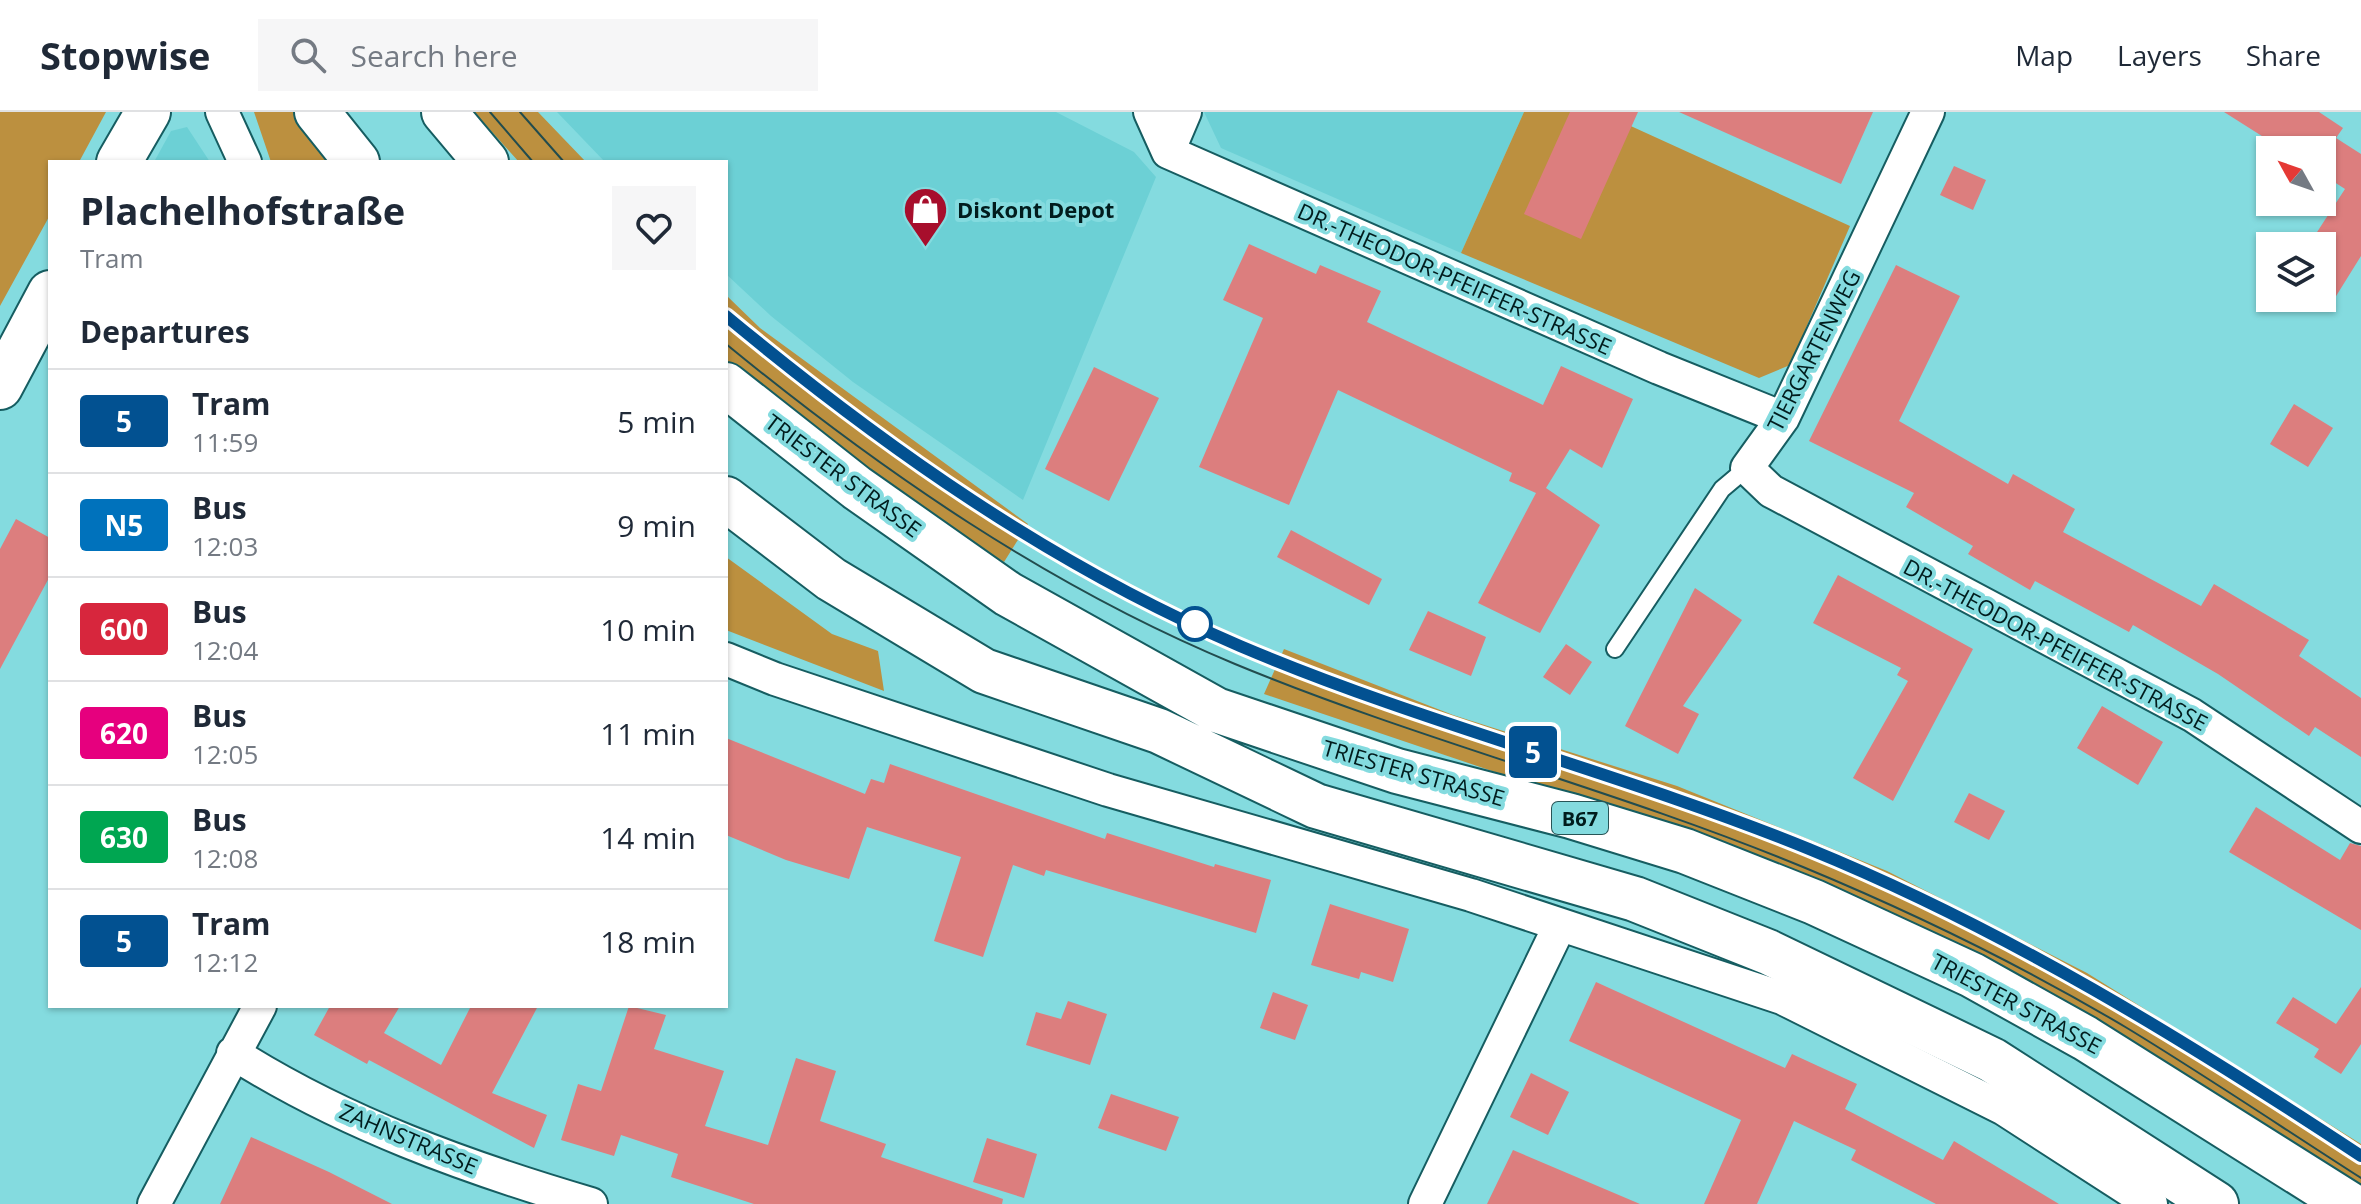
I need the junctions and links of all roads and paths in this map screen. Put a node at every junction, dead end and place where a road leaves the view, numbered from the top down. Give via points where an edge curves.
1 (148, 112) edge
2 (222, 112) edge
3 (317, 112) edge
4 (444, 112) edge
5 (1150, 112) edge
6 (1185, 112) edge
7 (1928, 112) edge
8 (1168, 152) junction
9 (120, 160) edge
10 (244, 160) edge
11 (355, 160) edge
12 (484, 160) edge
13 (48, 297) edge
14 (0, 387) edge
15 (728, 387) edge
16 (1783, 418) junction
17 (1747, 468) junction
18 (728, 501) edge
19 (1615, 649) dead end
20 (728, 660) edge
21 (2361, 827) edge
22 (1559, 927) junction
23 (259, 1008) edge
24 (233, 1053) junction
25 (154, 1204) edge
26 (591, 1204) edge
27 (1425, 1204) edge
28 (2151, 1204) edge
29 (2216, 1204) edge
30 (2349, 1204) edge

1 - 9 main road
2 - 10 street
3 - 11 main road
4 - 12 main road
5 - 8 street
6 - 8 street
7 - 16 street, TIERGARTENWEG
8 - 16 street, DR.-THEODOR-PFEIFFER-STRASSE
13 - 14 main road
15 - 30 main road, TRIESTER STRASSE / B67 via 857,488 1008,594 1216,710 1397,771 1685,851 1814,902 1972,975 2085,1038
16 - 17 street, TIERGARTENWEG
17 - 19 lane, TIERGARTENWEG via 1722,489
17 - 21 street, DR.-THEODOR-PFEIFFER-STRASSE via 1771,491 2192,715
18 - 29 main road via 831,579 984,671 1159,731 1316,806 1635,899 1768,952 1992,1060
20 - 22 street via 1108,790 1471,895
22 - 27 street
22 - 28 street via 1782,998 2004,1109
23 - 24 street
24 - 25 street
24 - 26 street, ZAHNSTRASSE via 370,1125 512,1181

